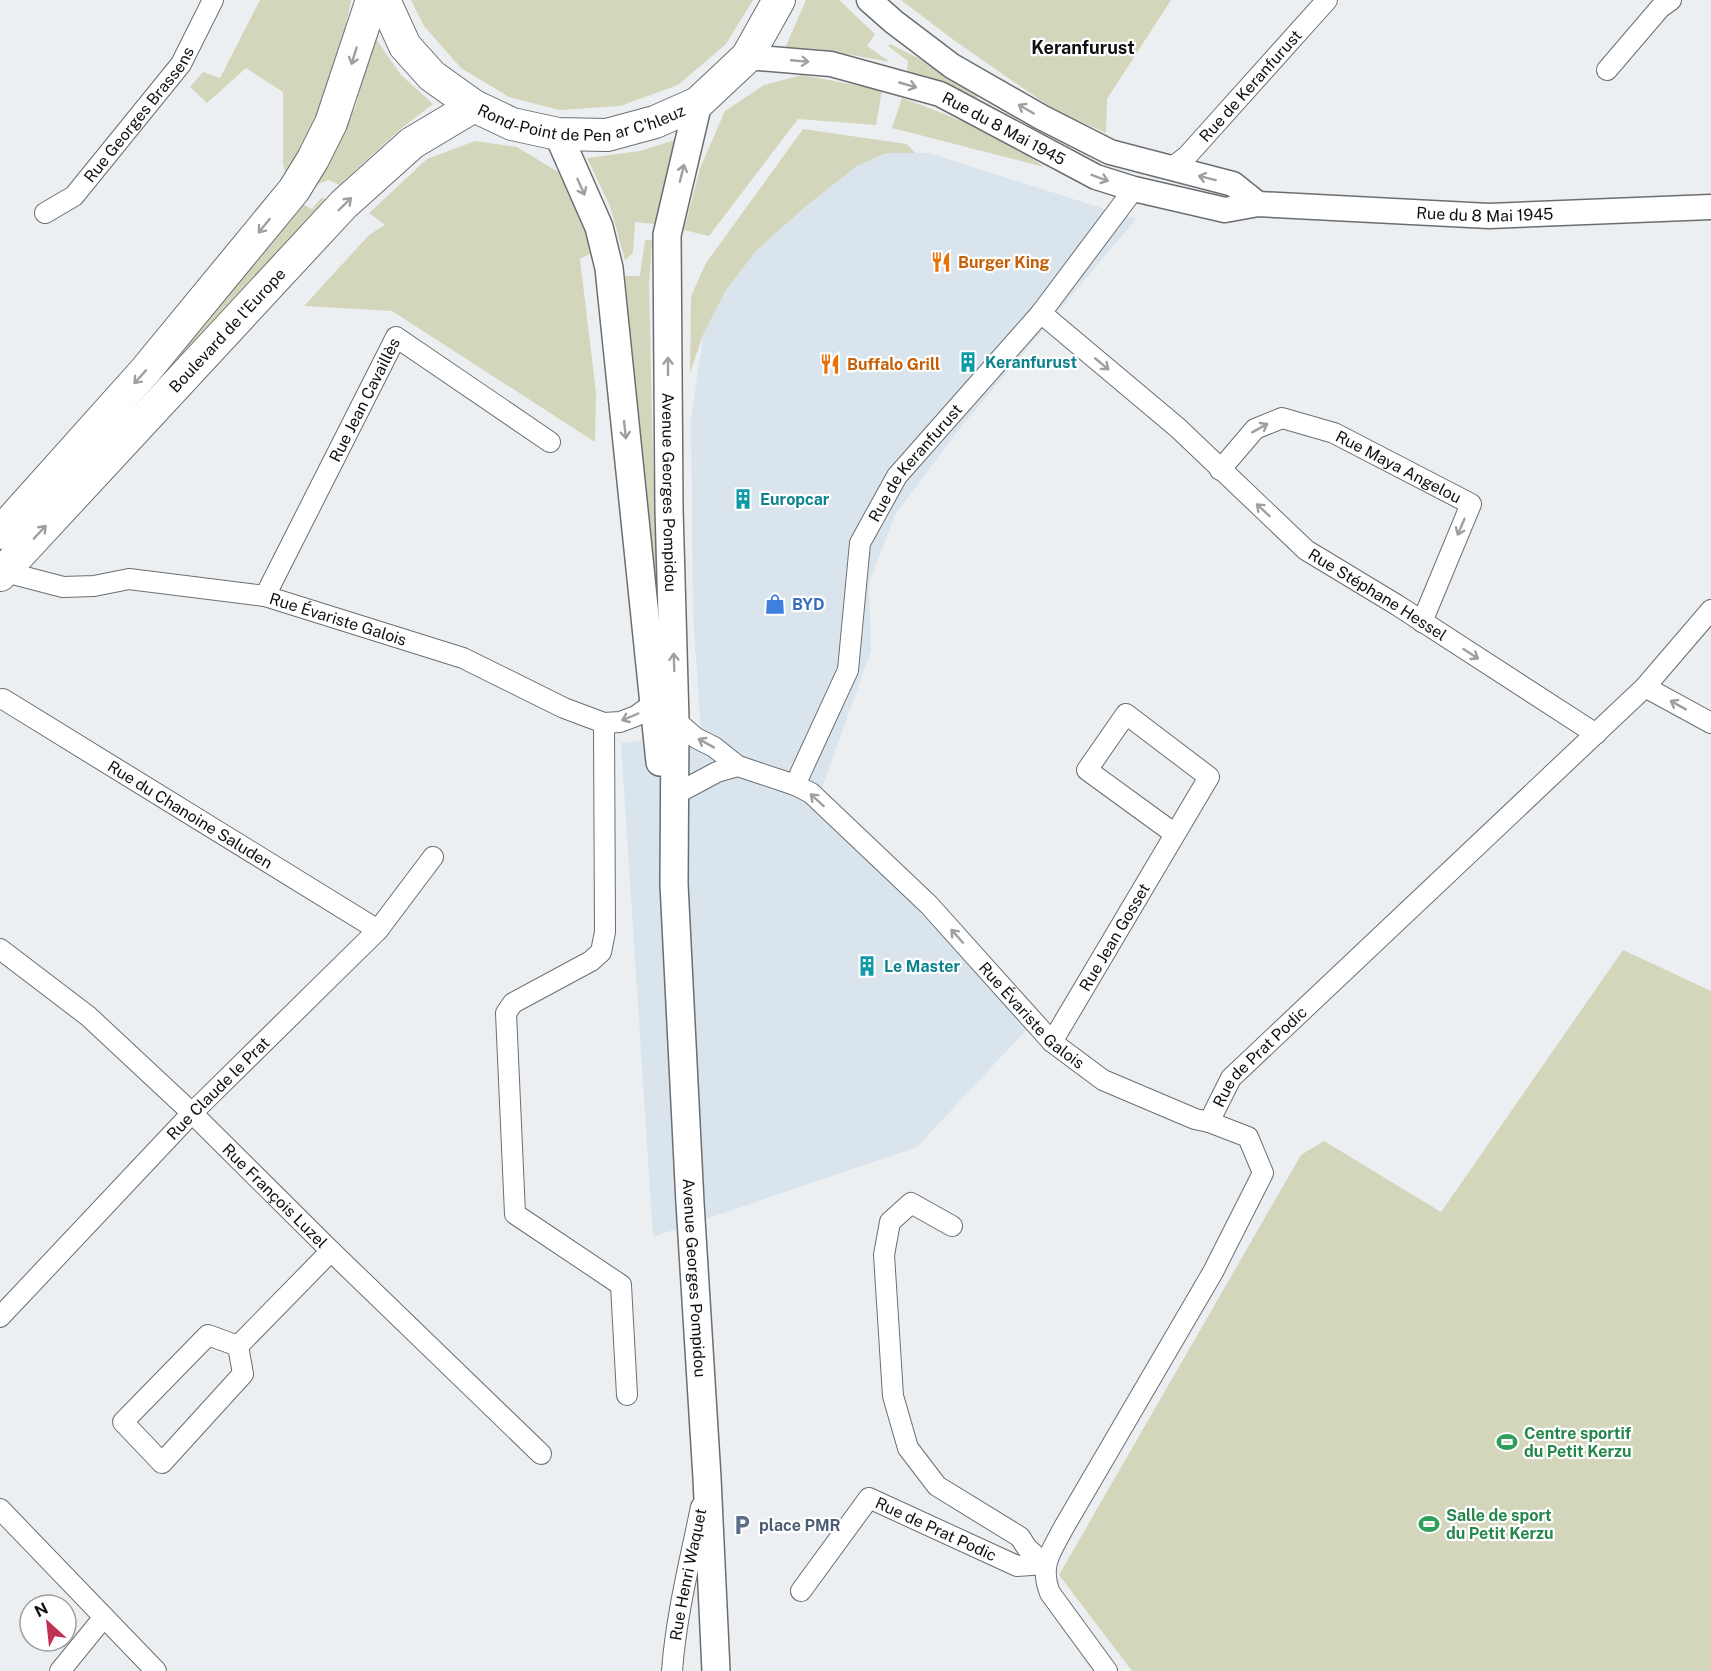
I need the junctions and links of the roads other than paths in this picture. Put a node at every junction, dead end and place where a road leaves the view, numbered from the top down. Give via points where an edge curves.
1 (213, 0) edge
2 (372, 0) edge
3 (384, 0) edge
4 (779, 0) edge
5 (869, 0) edge
6 (1327, 0) edge
7 (1671, 0) edge
8 (747, 57) junction
9 (1607, 70) dead end
10 (698, 103) junction
11 (474, 105) junction
12 (558, 134) junction
13 (1170, 169) junction
14 (1134, 189) junction
15 (1257, 204) junction
16 (1711, 207) edge
17 (45, 213) dead end
18 (1041, 313) junction
19 (550, 442) dead end
20 (1220, 470) junction
21 (0, 533) edge
22 (13, 573) edge
23 (265, 596) junction
24 (1711, 610) edge
25 (1422, 622) junction
26 (1645, 687) junction
27 (3, 699) dead end
28 (654, 704) junction
29 (675, 720) junction
30 (604, 723) junction
31 (1711, 723) edge
32 (1596, 734) junction
33 (738, 766) junction
34 (795, 784) junction
35 (674, 795) junction
36 (1175, 834) junction
37 (433, 857) dead end
38 (674, 884) junction
39 (378, 930) junction
40 (0, 949) edge
41 (1052, 1042) junction
42 (192, 1113) junction
43 (1209, 1122) junction
44 (952, 1227) dead end
45 (330, 1251) junction
46 (0, 1317) edge
47 (238, 1346) junction
48 (627, 1395) dead end
49 (542, 1454) dead end
50 (707, 1478) junction
51 (0, 1509) edge
52 (1046, 1563) junction
53 (801, 1592) dead end
54 (104, 1617) junction
55 (60, 1671) edge
56 (156, 1671) edge
57 (672, 1671) edge
58 (716, 1671) edge
59 (1107, 1671) edge

1 - 17 street, Rue Georges Brassens via 181,64 74,196
2 -> 21 main road, Boulevard de l'Europe via 331,123 294,190 145,371
3 - 11 main road, Rond-Point de Pen ar C'hleuz via 405,46 432,76
4 - 8 main road, Rond-Point de Pen ar C'hleuz
13 -> 5 street, Rue du 8 Mai 1945 via 1110,152 1041,117 952,66
6 - 13 street, Rue de Keranfurust via 1187,156
7 - 9 street
8 - 10 main road, Rond-Point de Pen ar C'hleuz
8 -> 14 street, Rue du 8 Mai 1945 via 831,64 940,94 1096,177
10 - 12 main road, Rond-Point de Pen ar C'hleuz via 655,122 607,135
29 -> 10 main road, Avenue Georges Pompidou via 667,235
11 - 12 main road, Rond-Point de Pen ar C'hleuz via 512,124
22 -> 11 main road, Boulevard de l'Europe via 344,204 412,143
12 -> 28 main road, Avenue Georges Pompidou via 598,227 609,268
15 -> 13 street, Rue du 8 Mai 1945 via 1233,184
14 - 15 street, Rue du 8 Mai 1945 via 1225,210
14 - 18 street, Rue de Keranfurust
15 - 16 street, Rue du 8 Mai 1945 via 1489,216
18 -> 20 street, Rue Stéphane Hessel via 1178,428
18 - 34 street, Rue de Keranfurust via 899,472 860,543 848,670
19 - 23 street, Rue Jean Cavaillès via 396,337
25 -> 20 street, Rue Stéphane Hessel via 1306,550
20 -> 25 street, Rue Maya Angelou via 1255,429 1282,418 1334,433 1471,504
22 - 23 street, Rue Évariste Galois via 63,587 129,579
23 - 30 street, Rue Évariste Galois via 463,658 564,708
24 - 26 street, Rue de Prat Podic
25 -> 32 street, Rue Stéphane Hessel
31 -> 26 street
26 - 32 street, Rue de Prat Podic
27 - 39 street, Rue du Chanoine Saluden
28 -> 30 street via 636,716
28 - 38 main road, Avenue Georges Pompidou
33 -> 29 street, Rue Évariste Galois
29 - 35 main road, Avenue Georges Pompidou
30 - 48 street via 605,932 601,952 513,1003 506,1013 515,1214 621,1286
32 - 43 street, Rue de Prat Podic via 1231,1078
33 - 34 street, Rue Évariste Galois
33 - 35 street via 717,772
41 -> 34 street, Rue Évariste Galois via 928,904 811,793
35 - 38 main road, Avenue Georges Pompidou
36 - 36 street, Rue Jean Gosset via 1209,777 1126,714 1088,770
36 - 41 street, Rue Jean Gosset
37 - 39 street, Rue Claude le Prat
38 - 50 main road, Avenue Georges Pompidou
39 - 42 street, Rue Claude le Prat
40 - 42 street, Rue François Luzel via 88,1016
41 - 43 street, Rue Évariste Galois via 1104,1080
42 - 45 street, Rue François Luzel
42 - 46 street, Rue Claude le Prat
43 - 52 street, Rue de Prat Podic via 1248,1137 1263,1173 1213,1272
44 - 52 street via 911,1203 890,1222 884,1255 893,1396 908,1448 937,1486 1020,1537
45 - 47 street
45 - 49 street, Rue François Luzel
47 - 47 street via 208,1335 123,1422 162,1463 243,1374
50 - 57 street, Rue Henri Waquet
50 - 58 main road, Avenue Georges Pompidou
51 - 54 street
52 - 53 street, Rue de Prat Podic via 1017,1566 869,1498
52 - 59 street via 1050,1593
54 - 55 street
54 - 56 street

